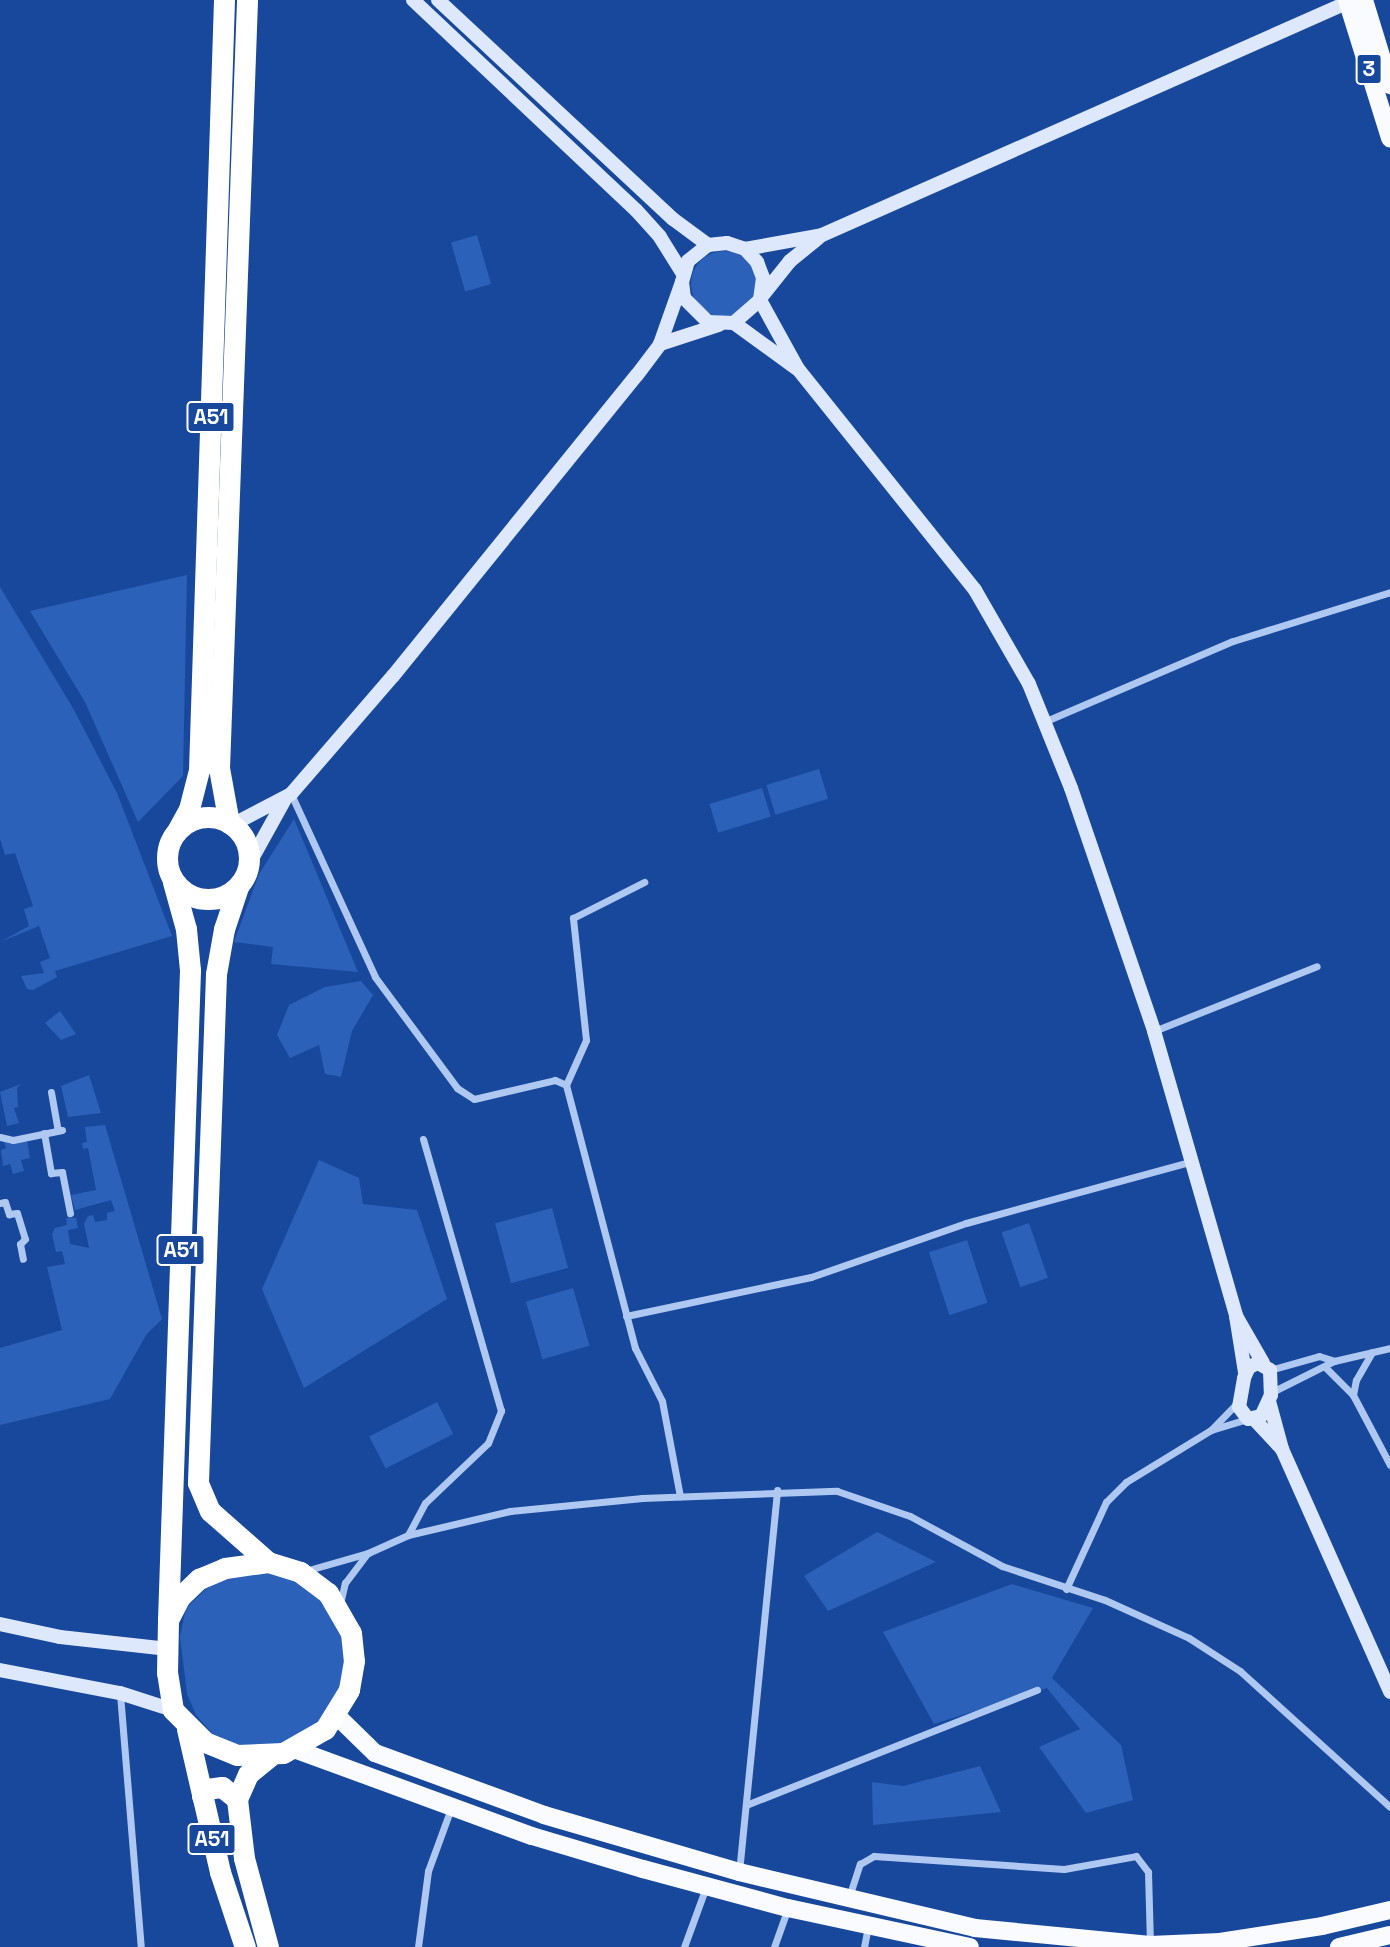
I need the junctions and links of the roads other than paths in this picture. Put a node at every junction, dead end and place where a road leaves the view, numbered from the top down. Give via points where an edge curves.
1 (224, 0) edge
2 (247, 0) edge
3 (413, 0) edge
4 (438, 0) edge
5 (1353, 1) edge
6 (1390, 85) edge
7 (1385, 101) edge
8 (1390, 138) edge
9 (822, 235) junction
10 (708, 245) junction
11 (745, 249) junction
12 (682, 278) junction
13 (761, 298) junction
14 (729, 323) junction
15 (660, 344) junction
16 (798, 369) junction
17 (1390, 592) edge
18 (1045, 721) junction
19 (288, 797) junction
20 (230, 824) junction
21 (178, 829) junction
22 (249, 864) junction
23 (173, 882) junction
24 (644, 882) dead end
25 (238, 887) junction
26 (1317, 966) dead end
27 (1154, 1031) junction
28 (566, 1085) junction
29 (51, 1092) dead end
30 (44, 1133) junction
31 (0, 1136) edge
32 (423, 1139) dead end
33 (1192, 1160) junction
34 (0, 1203) edge
35 (70, 1213) dead end
36 (23, 1259) dead end
37 (626, 1316) junction
38 (1236, 1316) junction
39 (1390, 1348) edge
40 (1373, 1352) junction
41 (1334, 1361) junction
42 (1266, 1367) junction
43 (1326, 1368) junction
44 (1245, 1372) junction
45 (1353, 1395) junction
46 (1270, 1397) junction
47 (1240, 1400) junction
48 (1251, 1419) junction
49 (1211, 1430) junction
50 (1282, 1449) junction
51 (1390, 1465) edge
52 (777, 1490) junction
53 (680, 1496) junction
54 (408, 1535) junction
55 (368, 1553) junction
56 (268, 1562) junction
57 (300, 1572) junction
58 (1066, 1588) junction
59 (339, 1607) junction
60 (168, 1620) junction
61 (0, 1624) edge
62 (168, 1649) junction
63 (0, 1670) edge
64 (1037, 1690) dead end
65 (1390, 1692) edge
66 (120, 1693) junction
67 (173, 1710) junction
68 (336, 1715) junction
69 (187, 1729) junction
70 (294, 1749) junction
71 (270, 1756) junction
72 (202, 1796) junction
73 (237, 1799) junction
74 (746, 1805) junction
75 (1390, 1807) edge
76 (451, 1808) junction
77 (582, 1827) junction
78 (575, 1849) junction
79 (738, 1872) junction
80 (706, 1886) junction
81 (848, 1900) junction
82 (789, 1909) junction
83 (1389, 1910) edge
84 (951, 1924) junction
85 (868, 1927) junction
86 (1389, 1935) edge
87 (1150, 1945) junction
88 (949, 1946) edge
89 (141, 1947) edge
90 (245, 1947) edge
91 (268, 1947) edge
92 (418, 1947) edge
93 (684, 1947) edge
94 (774, 1947) edge
95 (864, 1947) edge
96 (970, 1947) edge
97 (1339, 1947) edge

1 - 21 highway, A51 via 199,770 192,801
2 - 20 highway, A51 via 219,768
3 - 12 main road via 636,210 660,237
4 - 10 main road via 673,219
5 - 6 main road, 3
5 - 7 main road, 3
5 - 9 main road
7 - 8 main road, 3
9 - 11 main road
9 - 13 main road via 790,261
10 - 11 main road via 727,243
10 - 12 main road via 688,261
11 - 13 main road via 763,278
12 - 14 main road via 684,298 694,312
12 - 15 main road
13 - 14 main road
13 - 16 main road
14 - 15 main road via 700,328
14 - 16 main road
15 - 19 main road via 393,676
16 - 18 main road via 975,590 1002,633
17 - 18 street via 1233,641
18 - 27 main road
19 - 20 main road
19 - 22 main road
19 - 28 street via 306,817 375,977 457,1088 474,1099 555,1080
20 - 21 highway via 204,817
20 - 22 highway, A51 via 245,839
21 - 23 highway, A51 via 166,855
22 - 25 highway, A51
23 - 25 highway via 205,900
23 - 60 highway, A51 via 186,929 190,970
24 - 28 street via 573,918 586,1040
25 - 56 highway, A51 via 224,929 215,987 198,1483 210,1511
26 - 27 street
27 - 33 main road
28 - 37 street
29 - 30 street via 60,1130
30 - 31 street via 13,1140
30 - 35 street via 51,1173 62,1172
32 - 54 street via 500,1411 488,1443 425,1503
33 - 37 street via 967,1223 811,1277
33 - 38 main road
34 - 36 street via 5,1202 9,1214 17,1213 25,1239 20,1244
37 - 53 street via 639,1356 662,1401
38 - 42 main road
38 - 44 main road
39 - 40 street
40 - 41 street
40 - 45 street via 1356,1380
41 - 42 street via 1319,1356
41 - 43 street
42 - 44 main road via 1253,1364
42 - 46 main road
43 - 45 street
43 - 46 street
44 - 47 main road
45 - 51 street
46 - 48 main road via 1264,1413
46 - 50 main road
47 - 48 main road via 1240,1412
47 - 49 street
48 - 49 street
48 - 50 main road
49 - 58 street via 1140,1473 1106,1502
50 - 65 main road
52 - 53 street
52 - 58 street via 837,1491 873,1501 1002,1566
52 - 74 street
53 - 54 street via 510,1511
54 - 55 street
55 - 57 street
55 - 59 street via 345,1583
56 - 57 highway, A51
56 - 60 highway, A51 via 225,1568 199,1579 179,1598
57 - 59 highway, A51
58 - 75 street via 1146,1615 1215,1653
59 - 68 highway, A51 via 351,1633 354,1661 349,1690
60 - 62 highway, A51
61 - 62 main road via 60,1637
62 - 67 highway, A51
63 - 66 main road
64 - 74 street
66 - 67 main road
66 - 89 street
67 - 69 highway, A51
68 - 70 highway, A51
68 - 77 main road via 375,1753
69 - 71 highway, A51 via 220,1750
69 - 72 highway, A51
70 - 71 highway, A51
70 - 76 main road
71 - 73 highway, A51 via 248,1774
72 - 73 highway via 207,1789 222,1787
72 - 90 highway, A51 via 219,1872
73 - 91 highway, A51 via 244,1858
74 - 79 street
76 - 78 main road
76 - 92 street via 428,1871
77 - 78 main road
77 - 79 main road
78 - 80 main road
79 - 81 main road
80 - 82 main road
80 - 93 street
81 - 84 main road
81 - 87 street via 860,1864 874,1856 1064,1869 1136,1856 1148,1872
82 - 85 main road
82 - 94 street
83 - 87 main road via 1220,1942
84 - 87 main road
84 - 88 street
85 - 88 main road
85 - 95 street
86 - 97 main road
88 - 96 main road

